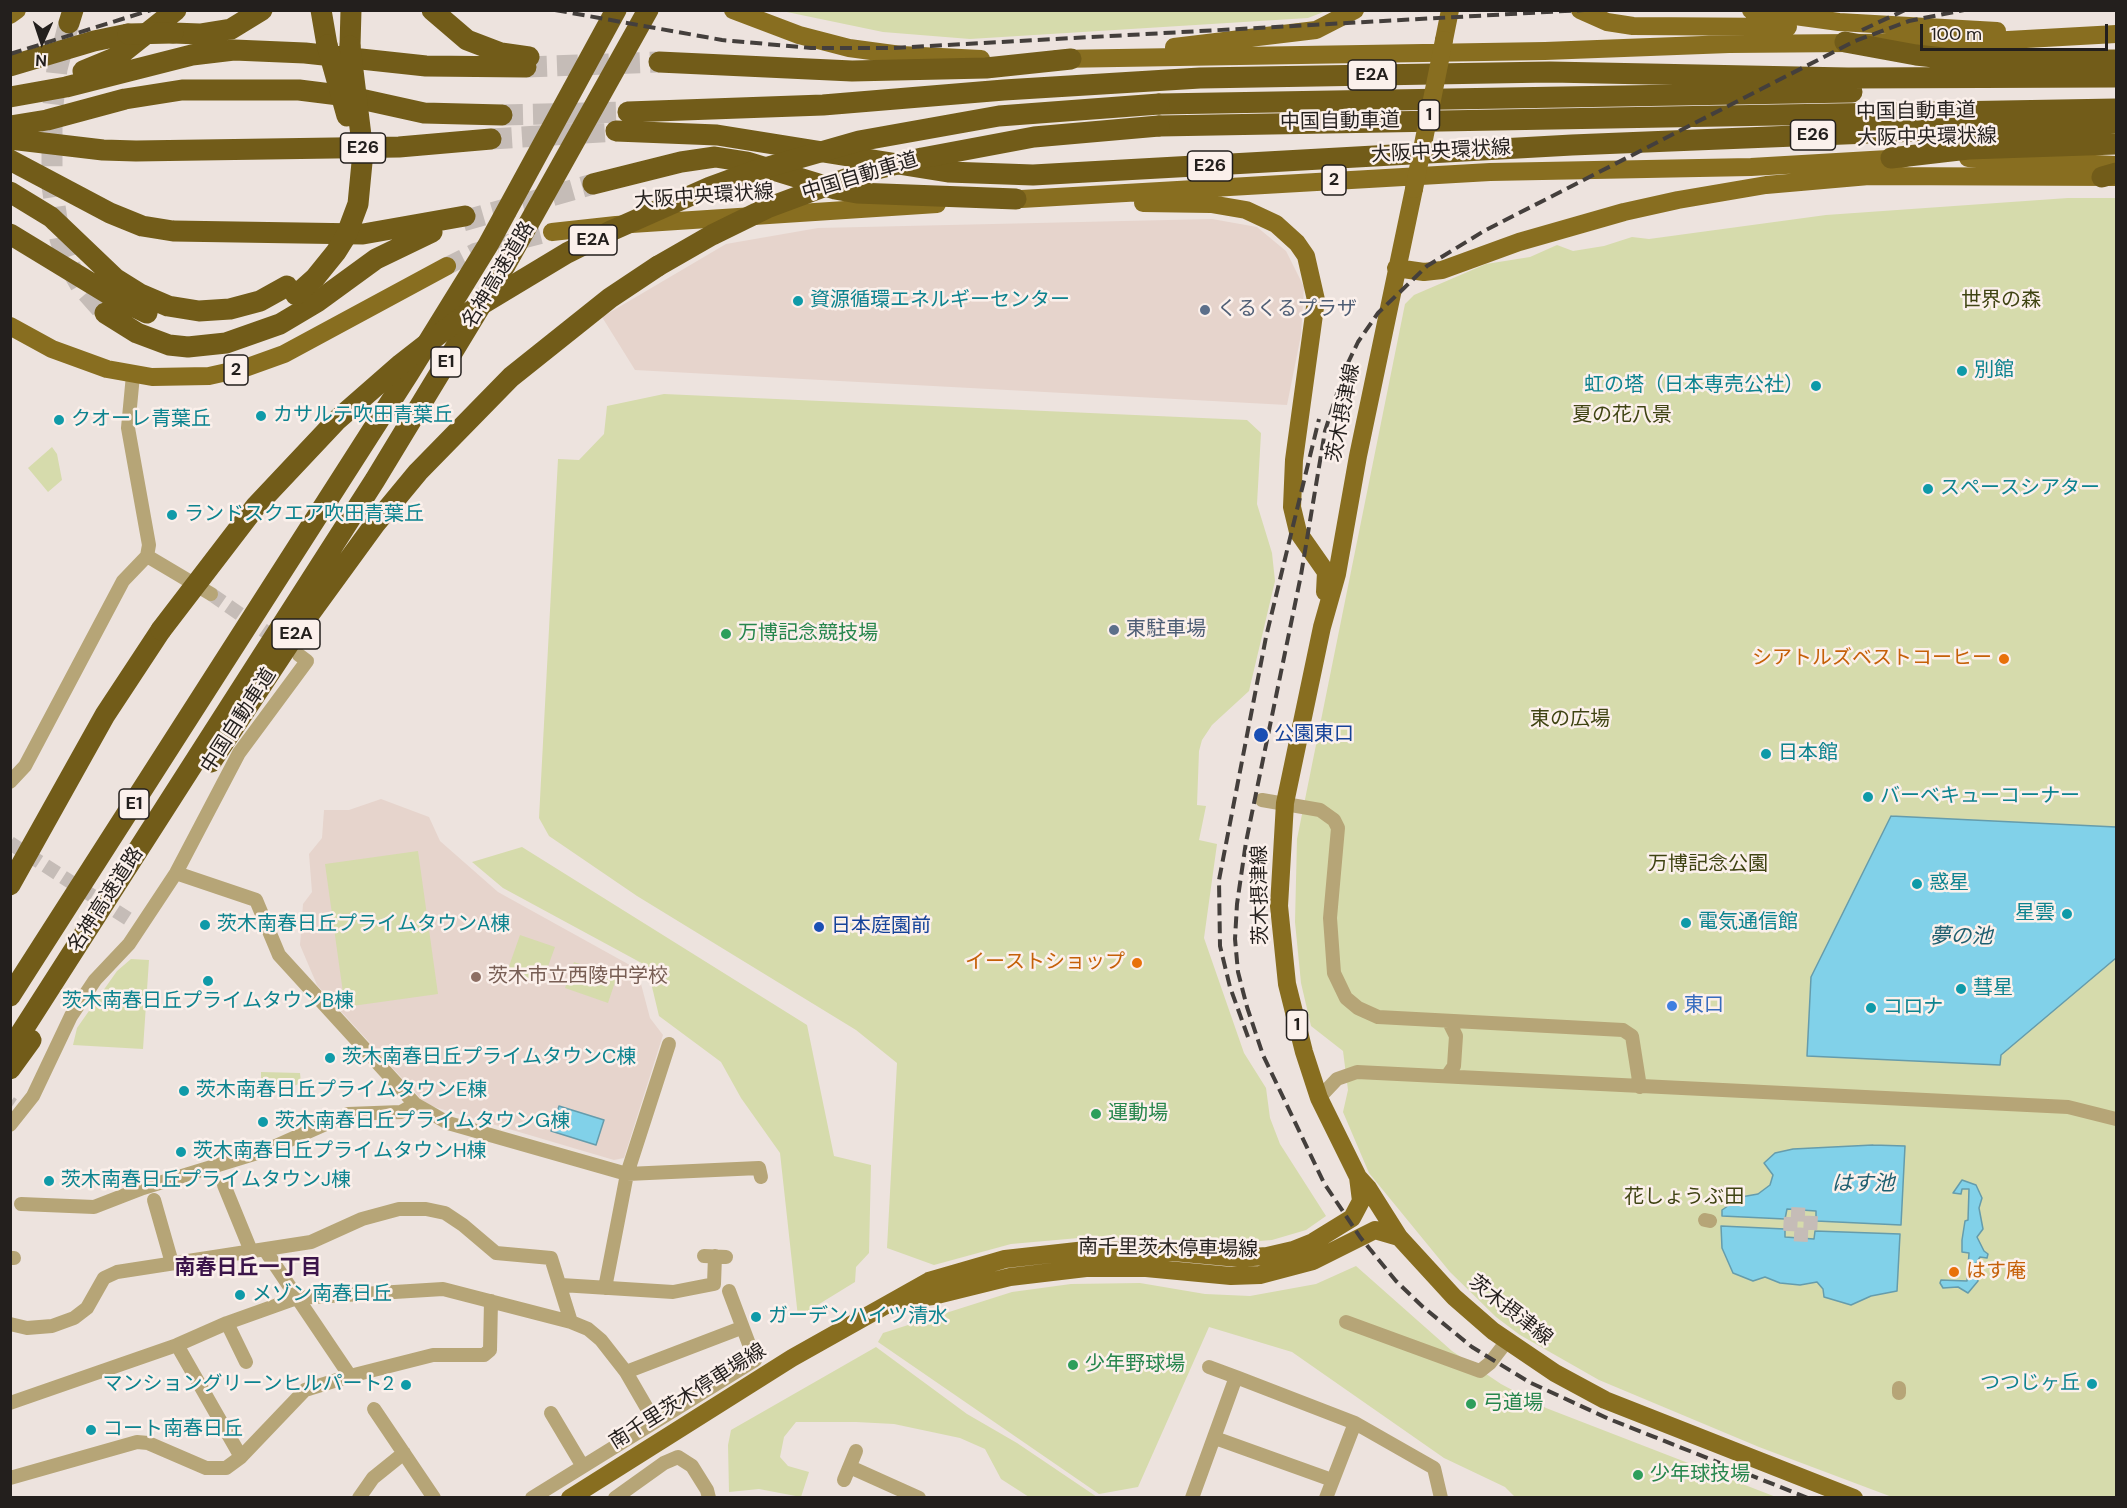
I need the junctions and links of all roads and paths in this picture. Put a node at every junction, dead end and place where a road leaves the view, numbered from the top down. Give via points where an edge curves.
1 (17, 10) edge
2 (176, 10) edge
3 (262, 10) edge
4 (321, 10) edge
5 (351, 10) edge
6 (432, 10) edge
7 (603, 10) edge
8 (616, 10) edge
9 (648, 10) edge
10 (733, 10) edge
11 (1355, 10) edge
12 (1450, 10) edge
13 (1580, 10) edge
14 (1750, 10) edge
15 (10, 15) edge
16 (2116, 34) edge
17 (2097, 36) junction
18 (1845, 42) junction
19 (1110, 58) junction
20 (1071, 59) junction
21 (2116, 60) edge
22 (659, 62) tunnel mouth
23 (10, 66) edge
24 (2116, 77) edge
25 (2116, 87) edge
26 (10, 92) edge
27 (10, 97) edge
28 (569, 97) junction
29 (2116, 109) edge
30 (628, 112) tunnel mouth
31 (502, 115) tunnel mouth
32 (2116, 123) edge
33 (10, 126) edge
34 (616, 132) tunnel mouth
35 (10, 139) edge
36 (490, 139) tunnel mouth
37 (2116, 144) edge
38 (1891, 158) junction
39 (10, 160) edge
40 (2113, 173) edge
41 (594, 184) tunnel mouth
42 (10, 192) edge
43 (1067, 197) junction
44 (1016, 199) junction
45 (552, 232) tunnel mouth
46 (10, 234) edge
47 (447, 266) tunnel mouth
48 (1396, 268) junction
49 (291, 291) junction
50 (105, 313) tunnel mouth
51 (10, 326) edge
52 (133, 375) junction
53 (147, 556) junction
54 (211, 594) tunnel mouth
55 (1322, 627) junction
56 (299, 655) dead end
57 (10, 782) edge
58 (1262, 800) dead end
59 (1285, 803) junction
60 (176, 873) junction
61 (10, 885) edge
62 (10, 996) edge
63 (1449, 1022) junction
64 (669, 1044) dead end
65 (10, 1050) edge
66 (10, 1069) edge
67 (1447, 1076) junction
68 (1640, 1087) junction
69 (1319, 1098) junction
70 (416, 1104) junction
71 (2116, 1119) edge
72 (10, 1125) edge
73 (627, 1174) junction
74 (761, 1177) dead end
75 (1358, 1177) junction
76 (224, 1185) dead end
77 (154, 1200) dead end
78 (21, 1204) dead end
79 (1400, 1237) junction
80 (258, 1251) junction
81 (715, 1256) dead end
82 (172, 1263) junction
83 (561, 1286) junction
84 (605, 1288) junction
85 (729, 1291) dead end
86 (297, 1298) junction
87 (893, 1300) junction
88 (491, 1301) junction
89 (571, 1322) junction
90 (1346, 1322) dead end
91 (226, 1323) junction
92 (10, 1324) edge
93 (741, 1328) junction
94 (1507, 1341) junction
95 (177, 1345) junction
96 (246, 1362) dead end
97 (1209, 1367) dead end
98 (626, 1372) junction
99 (350, 1376) junction
100 (1236, 1377) junction
101 (10, 1403) edge
102 (374, 1408) dead end
103 (550, 1413) dead end
104 (655, 1422) junction
105 (1355, 1423) junction
106 (1215, 1438) junction
107 (608, 1450) junction
108 (856, 1451) dead end
109 (404, 1453) junction
110 (241, 1457) junction
111 (582, 1465) junction
112 (850, 1467) junction
113 (617, 1468) junction
114 (10, 1478) edge
115 (844, 1480) dead end
116 (1332, 1480) junction
117 (628, 1486) junction
118 (1823, 1492) edge
119 (359, 1497) edge
120 (434, 1497) edge
121 (532, 1497) edge
122 (570, 1497) edge
123 (615, 1497) edge
124 (709, 1497) edge
125 (919, 1497) edge
126 (1195, 1497) edge
127 (1326, 1497) edge
128 (1441, 1497) edge
129 (1854, 1497) edge

1 - 15 main road
2 - 26 highway via 117,57
3 - 23 highway, bridge via 231,28 200,34 128,34
4 - 49 highway, bridge via 348,118 349,194 329,243
5 - 49 highway, bridge via 350,46 363,153 358,204 336,252 315,278
6 - 27 highway via 467,40 527,62 426,66 234,50 192,55
7 - 28 highway
8 - 28 highway, 名神高速道路 / E1
9 - 65 highway, 名神高速道路 / E1 via 506,264 375,480
10 - 20 main road via 799,35 874,52
11 - 19 main road via 1316,30 1161,48
12 - 48 main road, 茨木摂津線 / 1, bridge
13 - 18 main road via 1620,25 1774,25
14 - 17 main road via 1839,22
16 - 17 main road
17 - 18 main road via 1972,42
18 - 19 main road
18 - 21 highway via 1970,61
19 - 20 main road
20 - 22 highway via 986,68 852,71
24 - 30 highway, E2A via 1859,78 1550,72 1200,78 823,105
25 - 61 highway, 中国自動車道 / E2A, bridge via 1160,104 999,116 859,141 710,187 567,253 474,309 401,364 337,420 256,506 161,630 105,715
28 - 62 highway, 名神高速道路 / E1 via 488,245 410,373
29 - 66 highway, 中国自動車道 / E2A, bridge via 1159,126 1034,137 922,158 864,172 767,208 712,235 610,298 511,377 426,464 375,524 300,627
31 - 33 highway via 424,113 321,93 236,89 152,94
32 - 34 highway, E26 via 1572,145 1033,176 937,171 717,135
35 - 36 highway, E26 via 136,151 399,147
37 - 38 highway via 1968,149
38 - 40 main road, 大阪中央環状線 / 2 via 2027,160
38 - 43 main road, 大阪中央環状線 / 2 via 1722,168 1490,172
39 - 50 highway via 110,213 142,226 173,231 363,234 464,218 394,249 280,324 226,343 169,345 137,333
40 - 48 main road via 1869,176 1766,185 1624,212 1519,242 1442,270
41 - 44 highway via 715,157 747,162 857,193
42 - 49 highway via 51,217 116,279 160,303 199,310 230,309
43 - 44 main road, 大阪中央環状線 / 2
43 - 55 main road via 1211,204 1246,210 1276,224 1298,243 1306,256 1316,300 1294,460 1292,507 1298,532 1326,572
44 - 45 main road, 大阪中央環状線 / 2
46 - 49 highway via 116,298 171,320 203,324 234,321 265,312
47 - 52 main road, 2 via 264,363 209,376
48 - 55 main road, 茨木摂津線 / 1 via 1337,574
51 - 52 main road, 2 via 70,357
52 - 53 street via 128,428 149,544
53 - 54 street
53 - 57 street via 123,581 25,766
55 - 59 main road, 茨木摂津線 / 1
56 - 60 street via 307,661 239,753
58 - 59 street
59 - 63 street via 1320,810 1338,828 1330,918 1334,973 1346,998 1378,1017
59 - 69 main road, 茨木摂津線 / 1 via 1280,906 1287,984
60 - 70 street via 256,900 279,955
60 - 72 street via 94,980 71,1016 33,1096 17,1107
63 - 67 street via 1456,1035 1454,1066
63 - 68 street via 1623,1030 1632,1036
64 - 73 street
67 - 68 street
67 - 69 street via 1357,1072 1337,1079
68 - 71 street via 2068,1107
69 - 75 main road, 茨木摂津線 / 1
70 - 73 street via 448,1123
70 - 78 street via 401,1112 348,1114 267,1150 94,1207
73 - 74 street via 759,1168
73 - 84 street
75 - 79 main road, 茨木摂津線 / 1
75 - 87 main road, 南千里茨木停車場線 via 1360,1201 1352,1218 1293,1250 1238,1258 1116,1249 1047,1253 1005,1259 929,1281
76 - 80 street
77 - 82 street
79 - 87 main road, 南千里茨木停車場線 via 1375,1230 1313,1261 1260,1275 1086,1268 1010,1277 933,1296
79 - 94 main road, 茨木摂津線 / 1 via 1454,1297
80 - 82 street
80 - 83 street via 311,1242 362,1219 399,1209 426,1209 454,1219 496,1253 551,1258
80 - 86 street
81 - 84 street via 714,1284 673,1292
82 - 92 street via 117,1272 104,1278 87,1308 74,1318 52,1326 27,1328
83 - 84 street
83 - 89 street
85 - 93 street
86 - 88 street via 443,1289
86 - 91 street
86 - 99 street
87 - 113 main road, 南千里茨木停車場線
88 - 89 street
88 - 99 street via 490,1350 483,1355 433,1355
89 - 98 street via 601,1340
90 - 94 street via 1480,1371
91 - 95 street
91 - 96 street
93 - 98 street
93 - 104 street via 755,1360
94 - 118 main road, 茨木摂津線 / 1 via 1605,1400
95 - 101 street
95 - 110 street
97 - 100 street
98 - 104 street
99 - 110 street via 306,1390
100 - 105 street
100 - 106 street
102 - 109 street
103 - 111 street
104 - 107 street
105 - 116 street
105 - 128 street via 1434,1468
106 - 116 street
106 - 126 street
107 - 111 street
107 - 113 street
108 - 112 street
109 - 119 street via 374,1478
109 - 120 street
110 - 114 street via 226,1468 206,1468 137,1442
111 - 121 street
112 - 115 street
112 - 125 street
113 - 117 street
113 - 122 main road, 南千里茨木停車場線
116 - 127 street
117 - 123 street
117 - 124 street via 678,1457 692,1466
118 - 129 main road, 茨木摂津線 / 1

